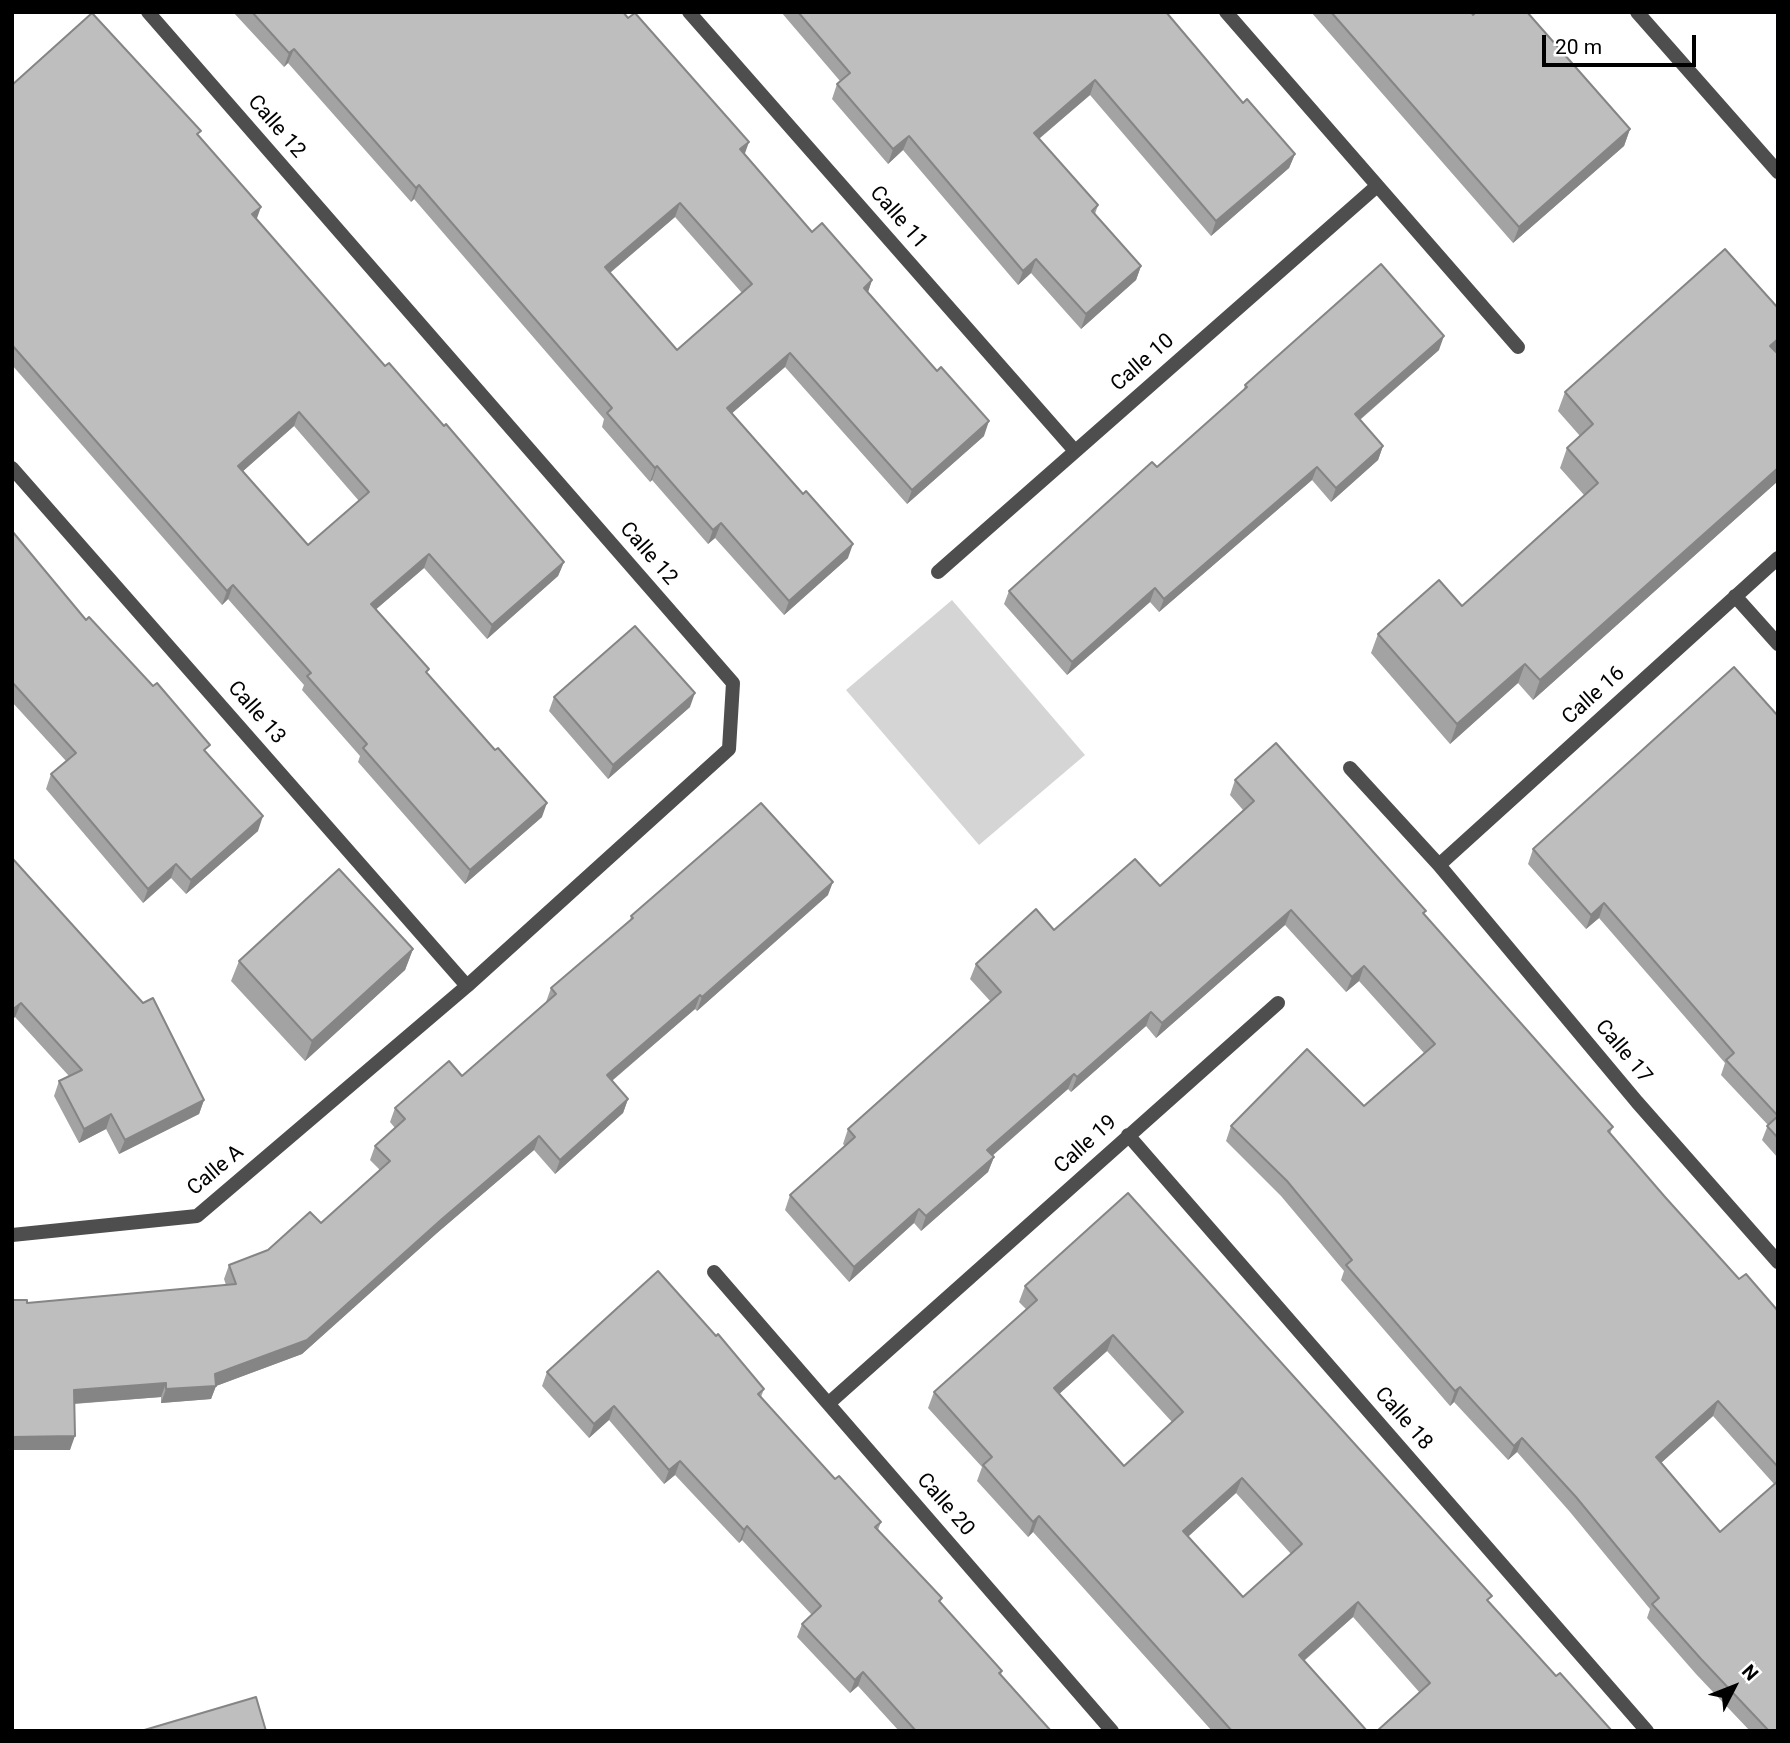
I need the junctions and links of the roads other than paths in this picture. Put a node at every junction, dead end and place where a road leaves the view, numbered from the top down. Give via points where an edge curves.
1 (148, 12) edge
2 (689, 12) edge
3 (1226, 12) edge
4 (1637, 12) edge
5 (1778, 172) edge
6 (1377, 186) junction
7 (1518, 346) dead end
8 (1074, 451) junction
9 (12, 468) edge
10 (1778, 558) edge
11 (937, 572) dead end
12 (1735, 596) junction
13 (1778, 644) edge
14 (1350, 768) dead end
15 (1439, 865) junction
16 (467, 986) junction
17 (1278, 1003) dead end
18 (341, 1093) joint
19 (1128, 1135) junction
20 (12, 1236) edge
21 (1778, 1262) edge
22 (714, 1272) dead end
23 (829, 1403) junction
24 (1112, 1731) edge
25 (1647, 1731) edge

1 - 16 street, Calle 12 via 733,683 729,748
2 - 8 street, Calle 11
3 - 6 street
4 - 5 street
6 - 7 street
6 - 8 street, Calle 10
8 - 11 street, Calle 10
9 - 16 street, Calle 13
10 - 12 street, Calle 16
12 - 13 street
12 - 15 street, Calle 16
14 - 15 street
15 - 21 street, Calle 17
16 - 18 street, Calle 12
17 - 19 street, Calle 19
18 - 20 street, Calle A via 197,1216
19 - 23 street, Calle 19
19 - 25 street, Calle 18
22 - 23 street, Calle 20
23 - 24 street, Calle 20

